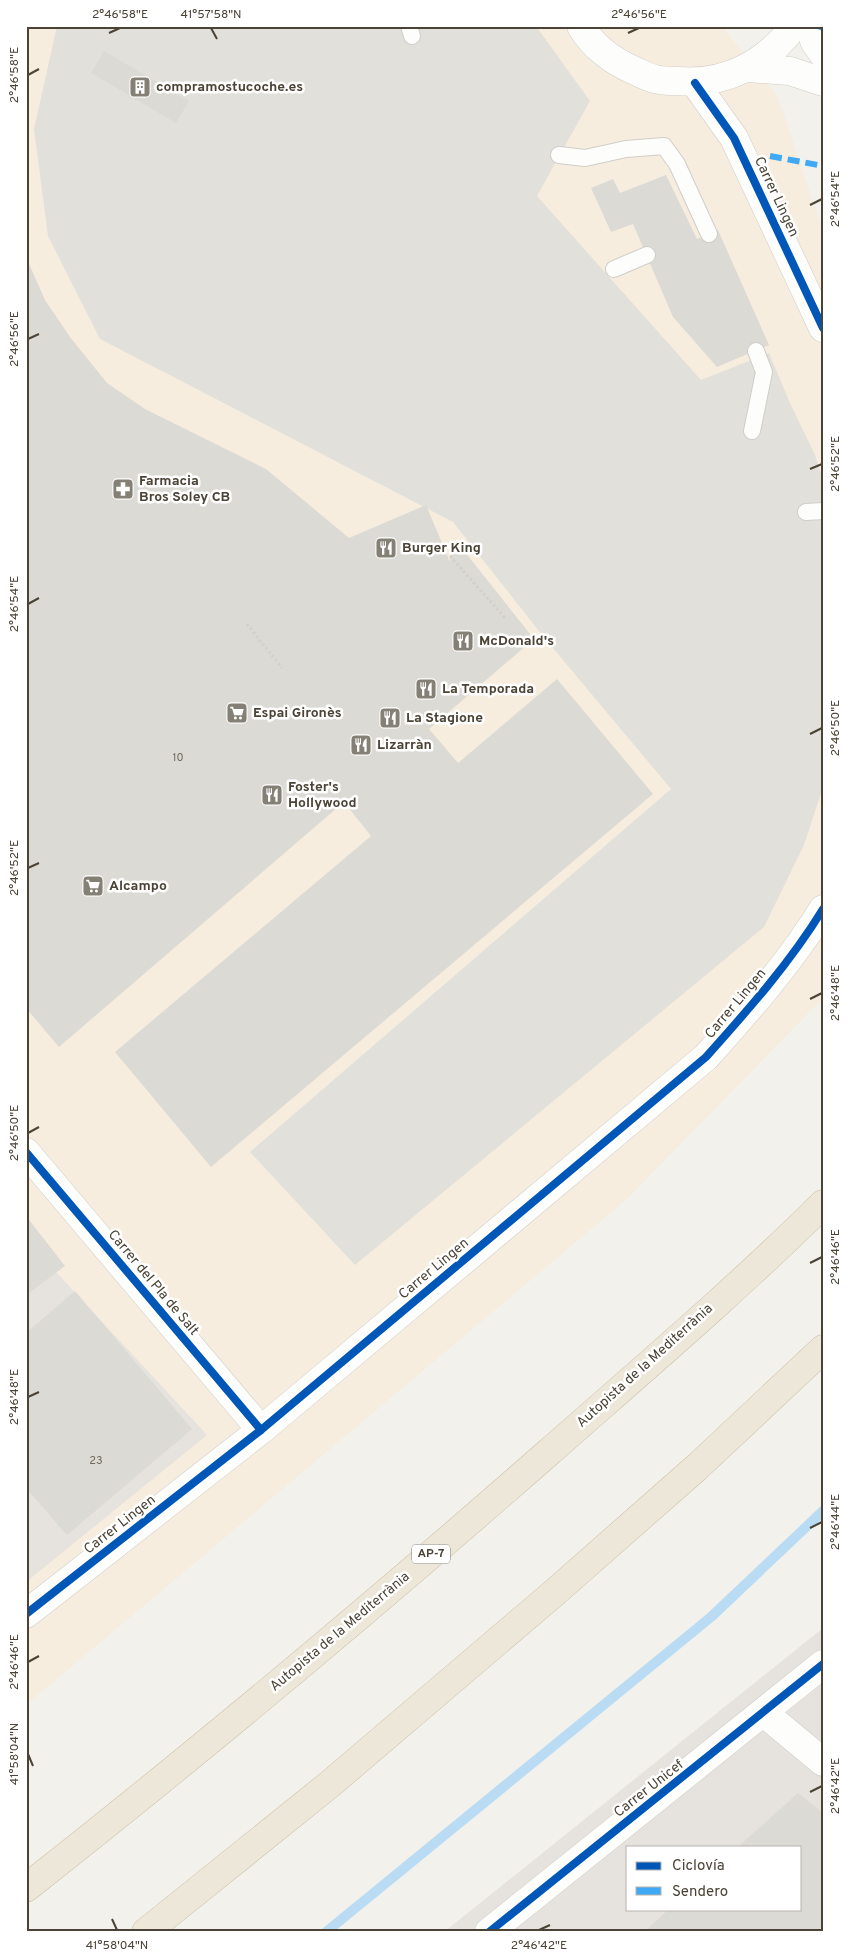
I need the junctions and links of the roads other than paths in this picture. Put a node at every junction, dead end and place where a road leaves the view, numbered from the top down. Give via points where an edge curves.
1 (581, 26) edge
2 (794, 26) edge
3 (812, 26) edge
4 (823, 54) edge
5 (748, 68) junction
6 (823, 82) edge
7 (695, 83) junction
8 (560, 156) dead end
9 (703, 232) dead end
10 (646, 255) dead end
11 (614, 269) dead end
12 (823, 328) edge
13 (756, 351) dead end
14 (752, 431) dead end
15 (823, 511) edge
16 (806, 512) dead end
17 (823, 910) edge
18 (26, 1152) edge
19 (823, 1204) edge
20 (823, 1349) edge
21 (261, 1430) junction
22 (26, 1614) edge
23 (823, 1664) edge
24 (764, 1713) junction
25 (823, 1762) edge
26 (26, 1888) edge
27 (146, 1932) edge
28 (489, 1932) edge

1 - 7 street via 600,49 620,64 656,80
2 - 5 street via 767,55
3 - 4 street via 814,41
5 - 6 street via 790,71
5 - 7 street via 731,76
7 - 12 street, Carrer Lingen via 734,138
8 - 9 lane via 585,158 626,149 664,146 677,164
10 - 11 lane
13 - 14 lane via 764,372
15 - 16 lane
17 - 21 street, Carrer Lingen via 804,941 706,1057
18 - 21 street, Carrer del Pla de Salt
19 - 26 highway, Autopista de la Mediterrània / AP-7 via 468,1523 266,1694
20 - 27 highway via 696,1468 524,1618 330,1784
21 - 22 street, Carrer Lingen
23 - 24 street, Carrer Unicef
24 - 25 street
24 - 28 street, Carrer Unicef

